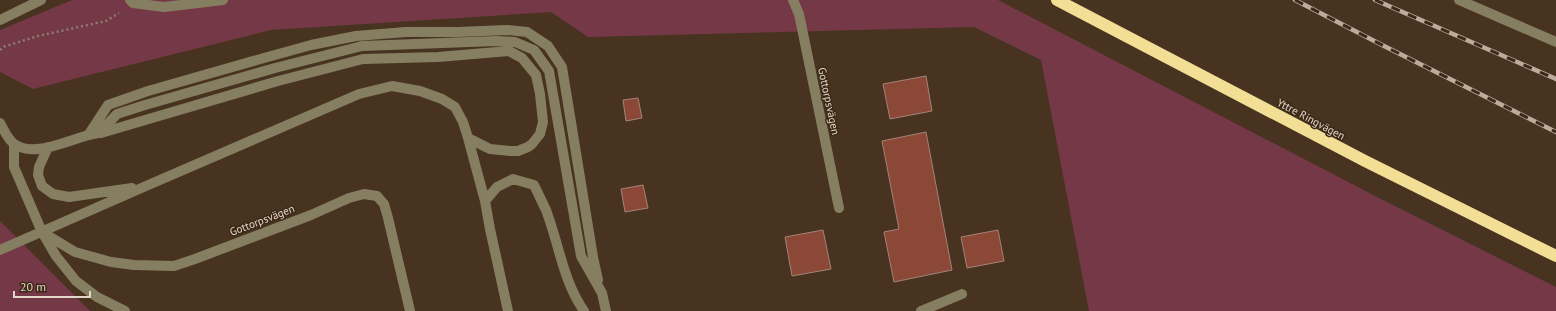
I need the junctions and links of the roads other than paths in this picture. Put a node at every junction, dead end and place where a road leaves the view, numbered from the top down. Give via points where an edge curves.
1 (41, 0) edge
2 (223, 0) edge
3 (793, 0) edge
4 (1057, 0) edge
5 (1459, 0) edge
6 (132, 1) edge
7 (0, 20) edge
8 (1556, 42) edge
9 (0, 123) edge
10 (94, 134) junction
11 (468, 138) junction
12 (14, 144) junction
13 (48, 147) junction
14 (146, 186) junction
15 (485, 202) junction
16 (839, 208) dead end
17 (42, 232) junction
18 (0, 250) edge
19 (1556, 256) edge
20 (962, 294) dead end
21 (125, 311) edge
22 (410, 311) edge
23 (508, 311) edge
24 (584, 311) edge
25 (606, 311) edge
26 (921, 311) edge

1 - 7 street
2 - 6 street via 164,7
3 - 16 street, Gottorpsvägen via 799,14
4 - 19 highway, Yttre Ringvägen via 1365,161
5 - 8 street
9 - 12 street via 6,136
10 - 11 street via 363,59 509,52 522,58 536,75 540,94 543,122 536,140 528,147 511,151 490,149
10 - 13 street
10 - 25 street via 108,105 148,91 311,45 356,36 406,32 528,32 548,46 562,67 593,257
11 - 14 street via 455,107 420,91 392,86 359,94
11 - 15 street
12 - 13 street via 30,150
12 - 17 street via 14,166
13 - 14 street via 38,175 42,186 53,194 68,197
14 - 17 street
15 - 23 street
15 - 24 street via 497,187 513,179 534,185 546,210 566,276
17 - 18 street
17 - 21 street via 56,256 76,281 97,297
17 - 22 street, Gottorpsvägen via 75,252 111,262 174,266 349,198 364,194 377,196 384,204
20 - 26 street

